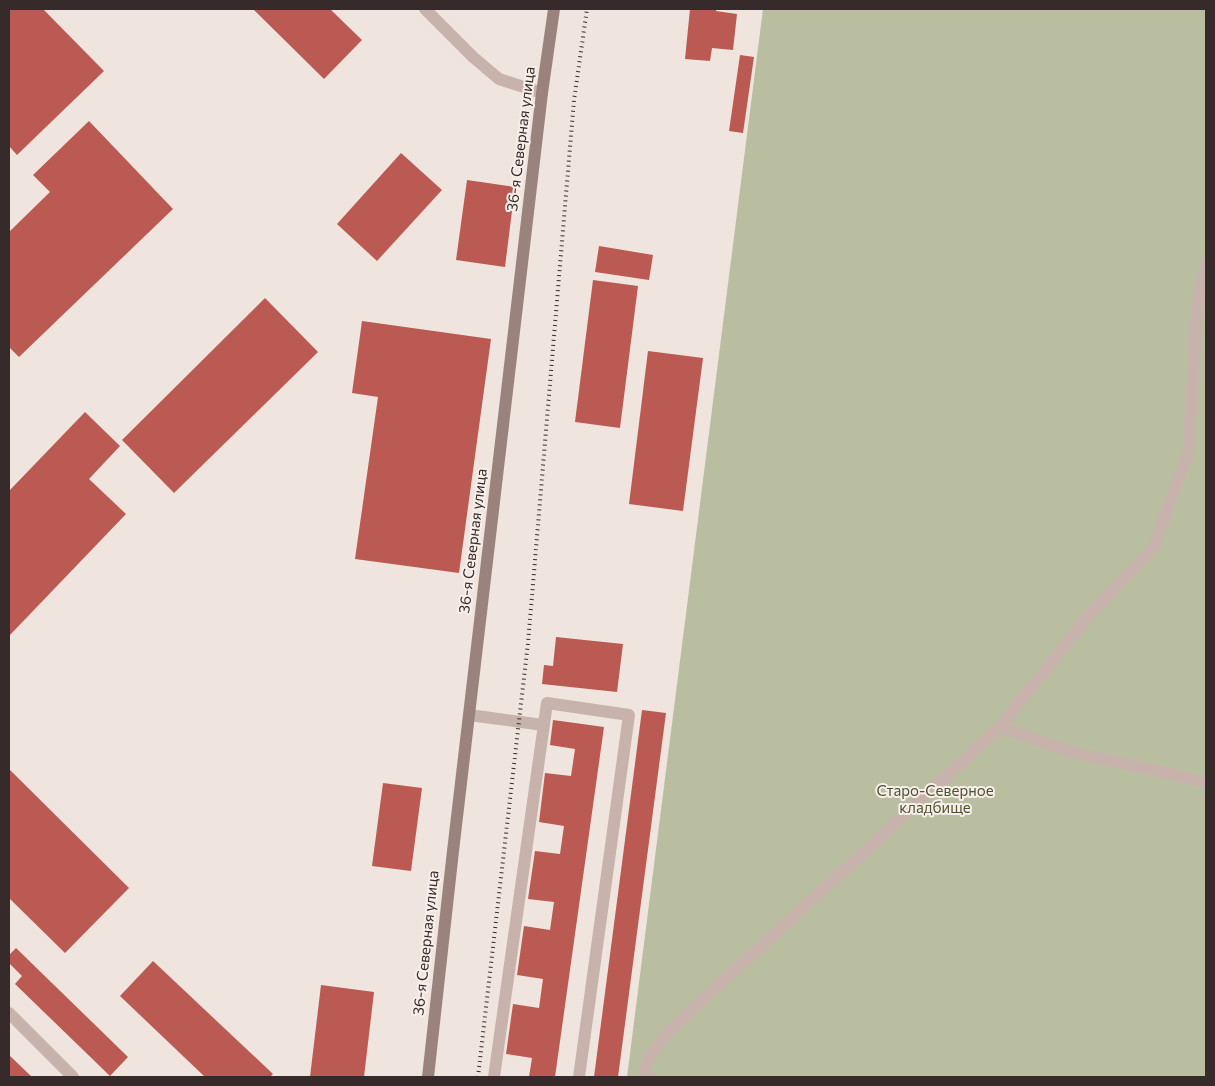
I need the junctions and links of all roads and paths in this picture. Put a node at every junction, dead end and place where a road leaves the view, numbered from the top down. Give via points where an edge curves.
1 (425, 9) edge
2 (554, 9) edge
3 (542, 93) junction
4 (1206, 264) edge
5 (469, 715) junction
6 (543, 725) junction
7 (1000, 727) junction
8 (1206, 782) edge
9 (9, 1013) edge
10 (73, 1077) edge
11 (428, 1077) edge
12 (494, 1077) edge
13 (579, 1077) edge
14 (651, 1077) edge

1 - 3 street via 499,79
2 - 3 main road, 36-я Северная улица
3 - 5 main road, 36-я Северная улица
4 - 7 street via 1198,298 1188,454 1153,548 1086,619
5 - 6 street
5 - 11 main road, 36-я Северная улица
6 - 12 street
6 - 13 street via 546,703 629,715
7 - 8 street via 1072,752
7 - 14 street via 670,1030 647,1060 645,1072
9 - 10 street

